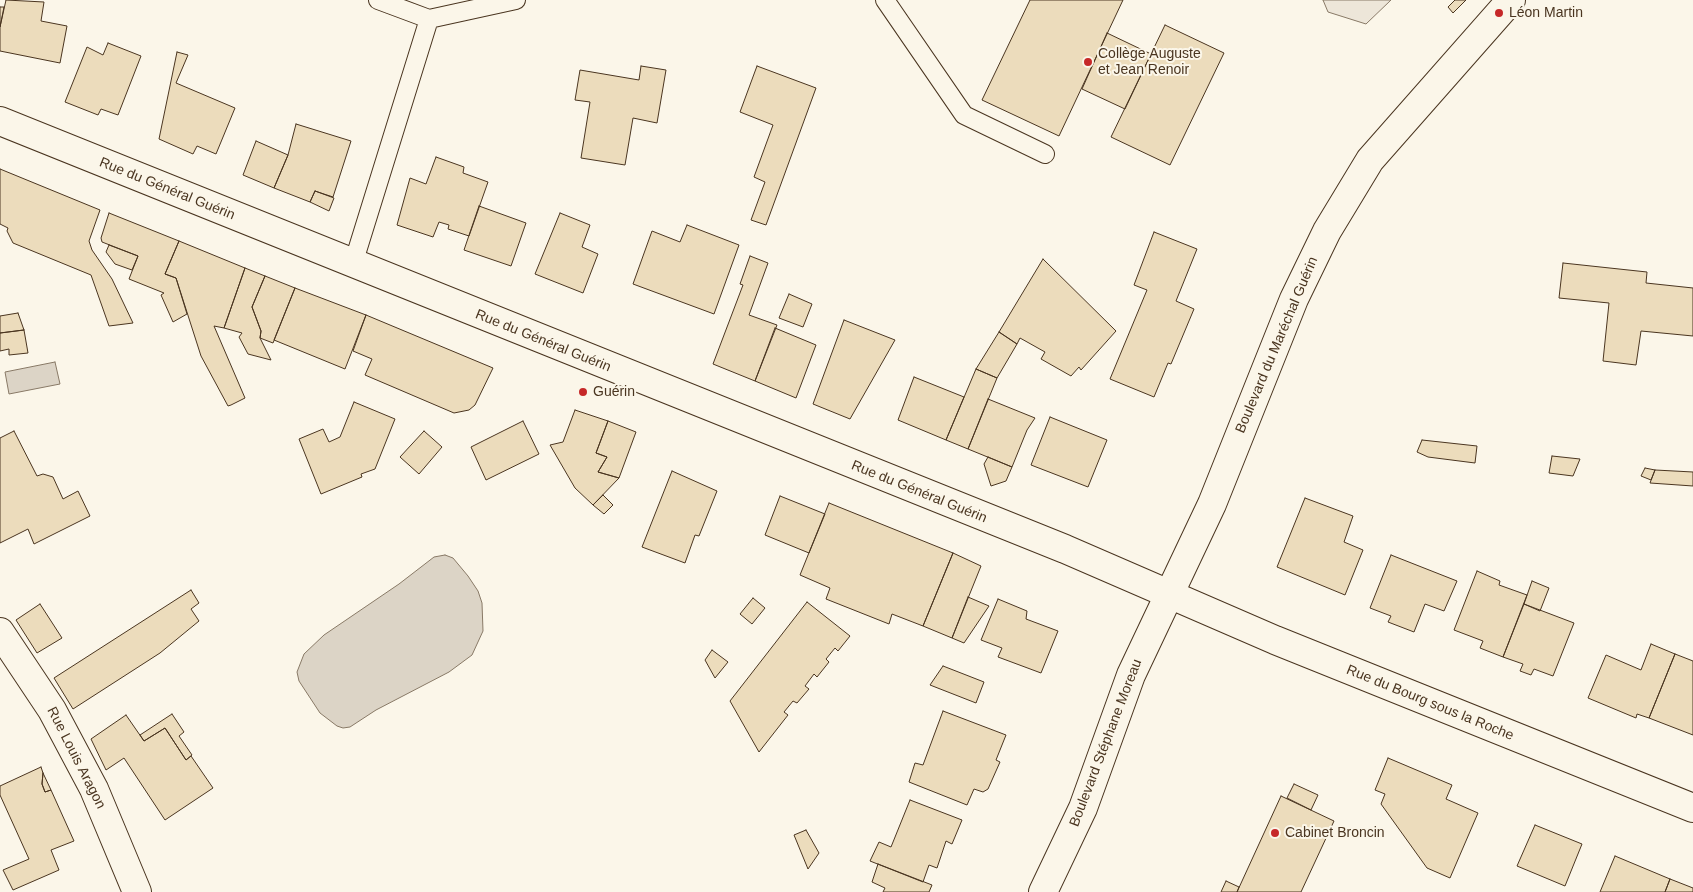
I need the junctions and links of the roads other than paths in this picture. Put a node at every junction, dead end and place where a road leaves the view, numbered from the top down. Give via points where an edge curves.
1 (378, 0) edge
2 (516, 0) edge
3 (885, 0) edge
4 (1511, 0) edge
5 (429, 19) junction
6 (0, 121) edge
7 (1044, 154) dead end
8 (353, 264) junction
9 (1169, 594) junction
10 (0, 632) edge
11 (1693, 808) edge
12 (137, 892) edge
13 (1043, 892) edge

1 - 5 lane
2 - 5 lane
3 - 7 lane via 964,115
4 - 9 main road, Boulevard du Maréchal Guérin via 1370,160 1327,231 1294,298 1212,504
5 - 8 lane
6 - 8 main road, Rue du Général Guérin
8 - 9 main road, Rue du Général Guérin via 1065,549
9 - 11 main road, Rue du Bourg sous la Roche via 1284,644
9 - 13 main road, Boulevard Stéphane Moreau via 1131,675 1083,808
10 - 12 main road, Rue Louis Aragon via 52,710 84,772

